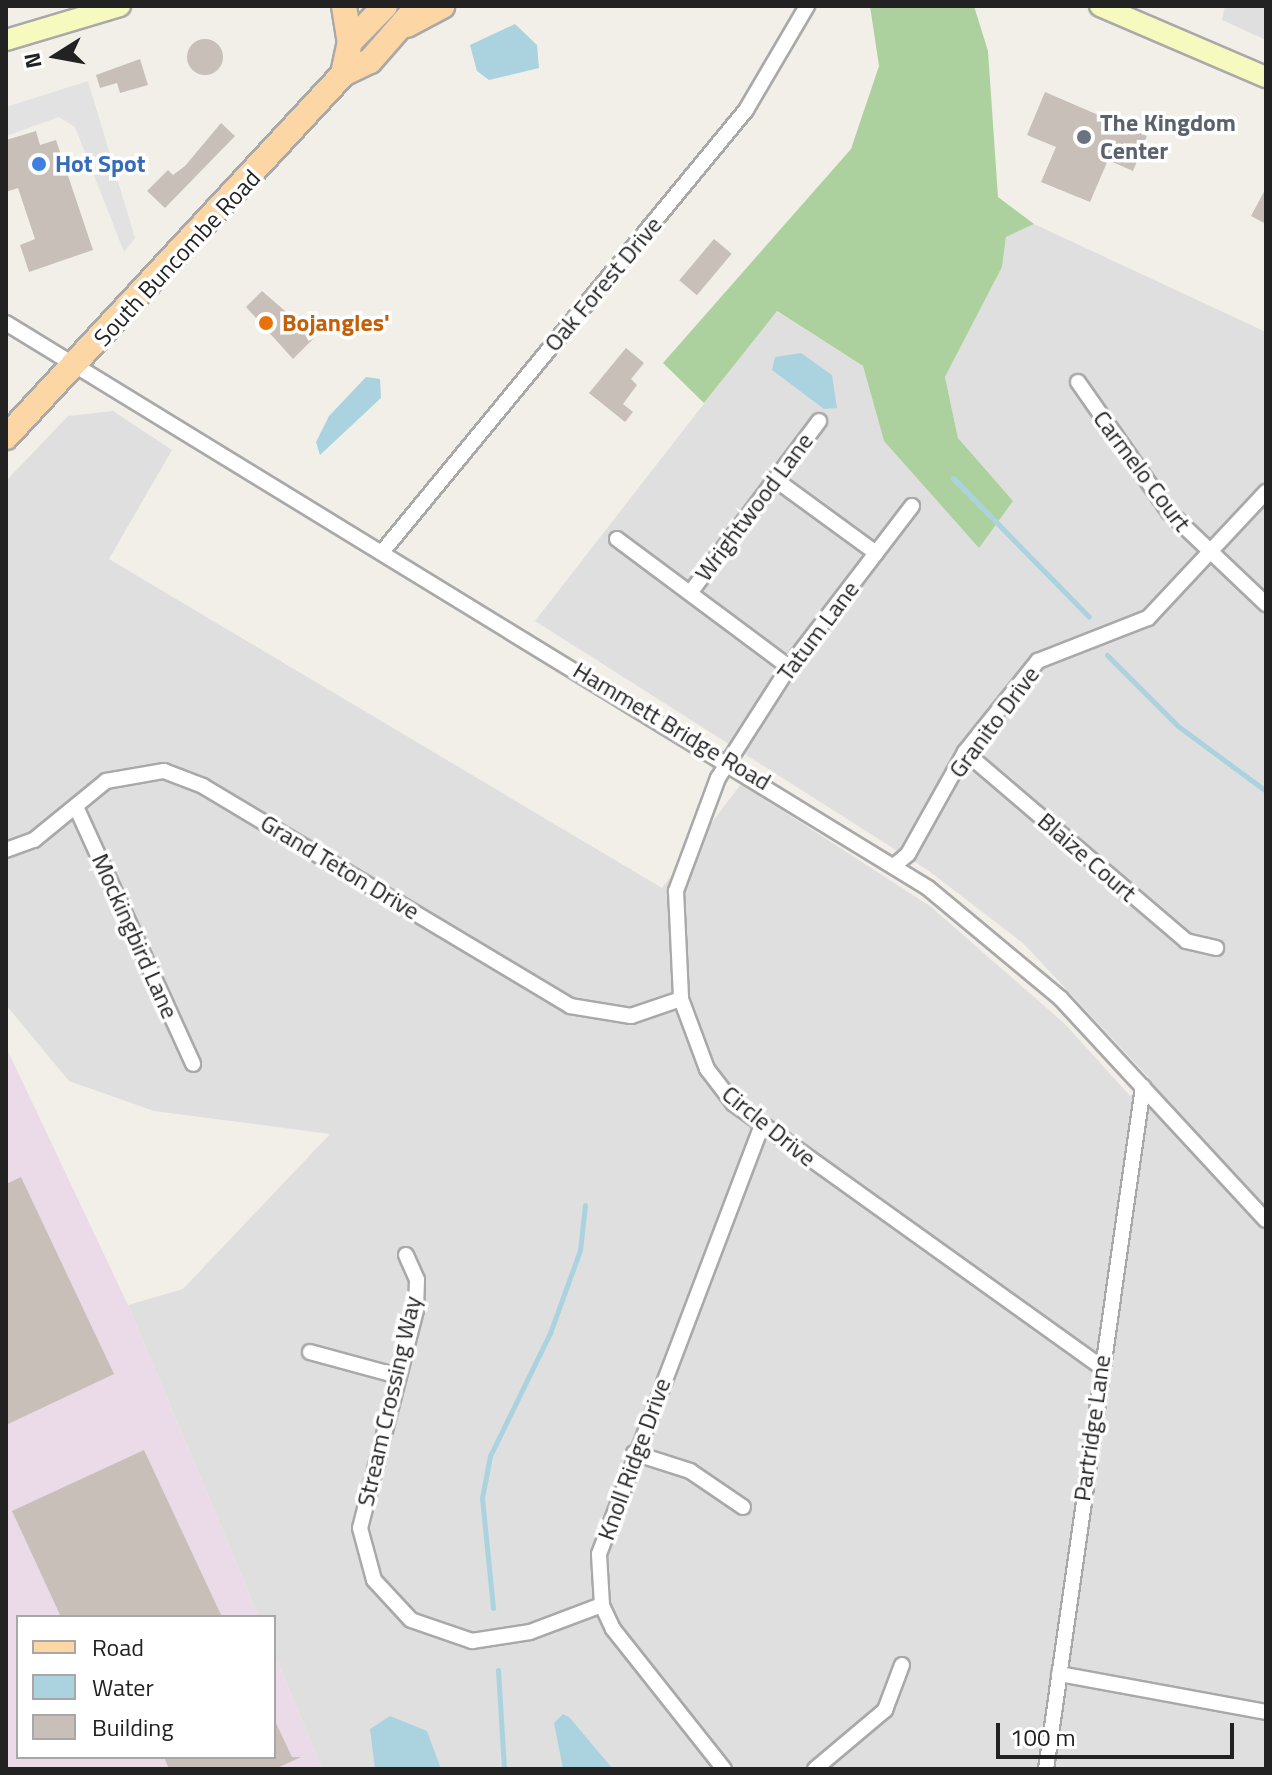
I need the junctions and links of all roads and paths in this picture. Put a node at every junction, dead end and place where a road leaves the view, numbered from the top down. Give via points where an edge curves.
1 (120, 6) edge
2 (344, 6) edge
3 (385, 6) edge
4 (418, 6) edge
5 (442, 6) edge
6 (807, 6) edge
7 (1100, 6) edge
8 (91, 10) edge
9 (398, 29) junction
10 (6, 40) edge
11 (350, 42) junction
12 (343, 74) junction
13 (1266, 77) edge
14 (6, 323) edge
15 (75, 366) junction
16 (1078, 382) dead end
17 (819, 421) dead end
18 (6, 437) edge
19 (776, 480) junction
20 (1266, 492) edge
21 (912, 506) dead end
22 (617, 539) dead end
23 (383, 551) junction
24 (876, 553) junction
25 (1209, 557) junction
26 (690, 593) junction
27 (1266, 604) edge
28 (789, 667) junction
29 (965, 752) junction
30 (728, 759) junction
31 (77, 809) junction
32 (6, 850) edge
33 (895, 865) junction
34 (1216, 948) dead end
35 (681, 999) junction
36 (193, 1064) dead end
37 (1143, 1087) junction
38 (762, 1125) junction
39 (1266, 1220) edge
40 (406, 1255) dead end
41 (310, 1352) dead end
42 (1101, 1367) junction
43 (398, 1376) junction
44 (634, 1453) junction
45 (743, 1507) dead end
46 (602, 1605) junction
47 (902, 1665) dead end
48 (1059, 1674) junction
49 (1266, 1712) edge
50 (724, 1769) edge
51 (815, 1769) edge
52 (1046, 1769) edge

1 - 8 main road
2 - 11 main road
3 - 11 main road
4 - 9 main road, South Buncombe Road
5 - 9 main road
6 - 23 street, Oak Forest Drive via 746,110
7 - 13 main road
8 - 10 main road
9 - 12 main road, South Buncombe Road via 370,61
11 - 12 main road
12 - 15 main road, South Buncombe Road
14 - 15 street, Hammett Bridge Road
15 - 18 main road, South Buncombe Road
15 - 23 street, Hammett Bridge Road
16 - 25 street, Carmelo Court via 1121,451
17 - 19 street, Wrightwood Lane
19 - 24 street
19 - 26 street, Wrightwood Lane
20 - 25 street, Granito Drive
21 - 24 street, Tatum Lane
22 - 26 street
23 - 30 street, Hammett Bridge Road
24 - 28 street, Tatum Lane
25 - 27 street, Carmelo Court
25 - 29 street, Granito Drive via 1148,618 1038,661
26 - 28 street
28 - 30 street, Tatum Lane
29 - 33 street, Granito Drive via 908,854
29 - 34 street, Blaize Court via 1186,941
30 - 33 street, Hammett Bridge Road
30 - 35 street, Circle Drive via 676,891
31 - 32 street, Grand Teton Drive
31 - 35 street, Grand Teton Drive via 123,773 181,775 570,1006 622,1017
31 - 36 street, Mockingbird Lane
33 - 37 street, Hammett Bridge Road via 1020,960
35 - 38 street, Circle Drive via 713,1078
37 - 39 street, Hammett Bridge Road
37 - 42 street, Partridge Lane
38 - 42 street, Circle Drive
38 - 44 street, Knoll Ridge Drive
40 - 43 street, Stream Crossing Way via 417,1280 416,1310
41 - 43 street
42 - 48 street, Partridge Lane
43 - 46 street, Stream Crossing Way via 360,1528 374,1580 390,1601 431,1630 472,1641 530,1632
44 - 45 street via 690,1471
44 - 46 street, Knoll Ridge Drive via 599,1554
46 - 50 street, Knoll Ridge Drive via 613,1629
47 - 51 street via 885,1710
48 - 49 street
48 - 52 street, Partridge Lane

